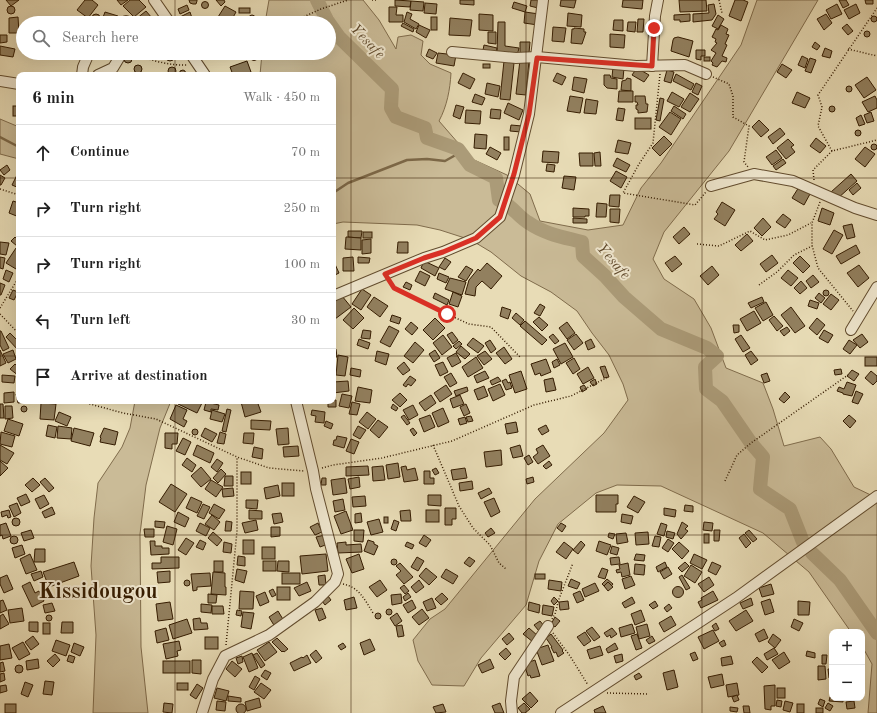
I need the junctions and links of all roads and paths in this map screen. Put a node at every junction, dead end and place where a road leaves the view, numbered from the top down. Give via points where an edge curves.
1 (154, 0) edge
2 (348, 0) edge
3 (372, 0) edge
4 (376, 0) edge
5 (543, 0) edge
6 (658, 0) edge
7 (719, 0) edge
8 (877, 8) edge
9 (722, 13) dead end
10 (165, 16) edge
11 (305, 16) edge
12 (848, 49) junction
13 (452, 52) dead end
14 (877, 56) edge
15 (537, 58) junction
16 (86, 60) edge
17 (118, 60) edge
18 (154, 60) edge
19 (194, 60) edge
20 (204, 60) edge
21 (197, 64) junction
22 (652, 66) junction
23 (82, 72) edge
24 (104, 72) edge
25 (202, 72) edge
26 (706, 74) joint
27 (0, 81) edge
28 (16, 84) edge
29 (877, 140) edge
30 (832, 151) junction
31 (754, 174) junction
32 (712, 186) joint
33 (0, 189) edge
34 (820, 193) junction
35 (16, 194) edge
36 (877, 215) edge
37 (812, 223) junction
38 (697, 244) dead end
39 (812, 246) junction
40 (385, 274) junction
41 (16, 282) edge
42 (759, 285) dead end
43 (877, 287) edge
44 (336, 295) edge
45 (0, 308) edge
46 (0, 314) edge
47 (859, 318) junction
48 (851, 330) dead end
49 (16, 331) edge
50 (521, 358) dead end
51 (848, 375) dead end
52 (608, 377) dead end
53 (90, 404) edge
54 (297, 404) edge
55 (433, 445) junction
56 (237, 457) junction
57 (313, 471) junction
58 (725, 481) dead end
59 (877, 496) edge
60 (573, 563) dead end
61 (506, 569) dead end
62 (335, 582) junction
63 (373, 613) dead end
64 (548, 626) junction
65 (225, 656) junction
66 (592, 693) junction
67 (607, 693) dead end
68 (649, 694) dead end
69 (202, 713) edge
70 (512, 713) edge
71 (561, 713) edge

1 - 10 street
2 - 11 path
3 - 4 path
5 - 15 street
6 - 22 street
7 - 9 path
8 - 12 path
12 - 14 path
12 - 30 path via 818,95 822,107 818,126
13 - 15 street
15 - 22 street
15 - 40 street via 529,114 500,217 476,238
16 - 23 street
17 - 24 street via 113,68
18 - 21 path via 179,66
19 - 21 street
20 - 21 path
21 - 25 street
22 - 26 street via 685,65
22 - 32 path via 660,73 653,143 623,193 695,205
26 - 31 path via 729,84 733,96 732,117 749,126 744,162
27 - 28 street
29 - 30 path
30 - 34 path via 813,170
31 - 32 street
31 - 34 street via 793,181
33 - 35 path
34 - 36 street
34 - 37 path
37 - 38 path via 788,234 765,240 750,230 719,246
37 - 39 path
39 - 42 path via 794,255
39 - 47 path via 818,268
40 - 44 street
40 - 50 path via 394,288 469,324 491,327
41 - 45 path
43 - 47 street
46 - 49 path
47 - 48 street
51 - 58 path via 737,454
52 - 55 path via 571,396 534,405 452,441
53 - 56 path via 156,419
54 - 57 street
55 - 57 path
55 - 61 path via 472,528 490,545 499,563
56 - 57 path via 269,468
56 - 65 path via 237,531
57 - 62 street via 338,574
59 - 66 street via 736,598
60 - 64 path via 555,614
62 - 63 path via 350,585 363,596
62 - 65 street via 315,602 269,635
64 - 66 path
64 - 70 street via 514,677
65 - 69 street via 213,679
66 - 71 street
67 - 68 path

